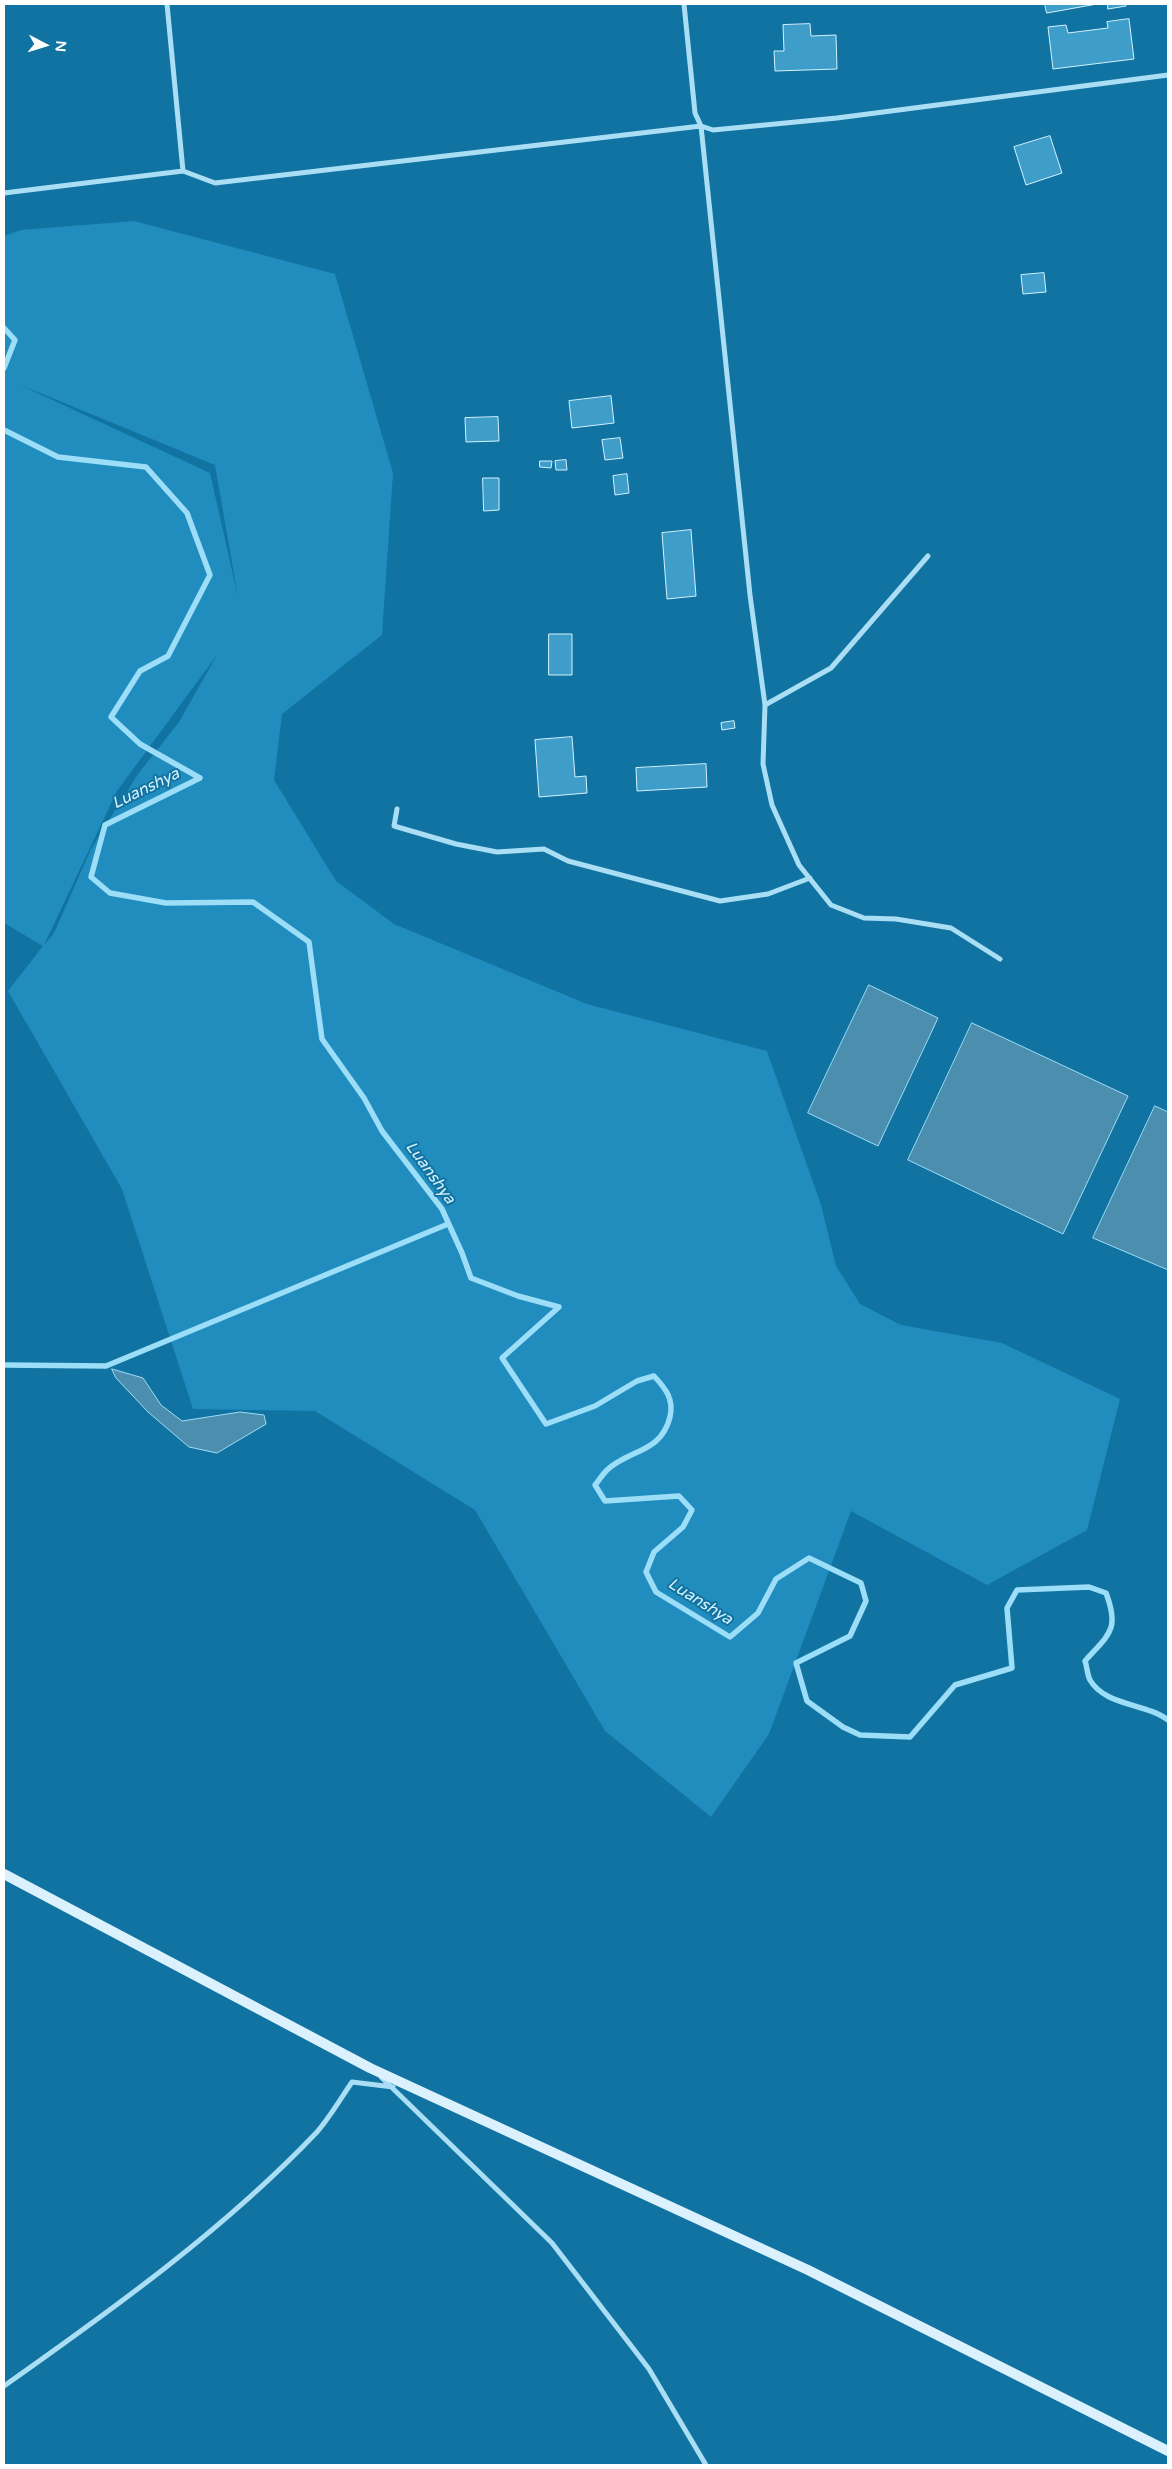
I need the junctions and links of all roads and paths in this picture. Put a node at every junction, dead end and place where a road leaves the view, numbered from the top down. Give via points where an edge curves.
1 (167, 4) edge
2 (684, 4) edge
3 (1168, 75) edge
4 (701, 126) junction
5 (183, 171) junction
6 (4, 193) edge
7 (928, 556) dead end
8 (765, 705) junction
9 (397, 809) dead end
10 (810, 878) junction
11 (1000, 959) dead end
12 (4, 1874) edge
13 (370, 2068) junction
14 (394, 2087) junction
15 (4, 2386) edge
16 (1168, 2451) edge
17 (706, 2465) edge

1 - 5 street
2 - 4 street via 695,113
3 - 4 street via 837,118 714,130
4 - 5 street via 215,183
4 - 8 street via 750,596
5 - 6 street
7 - 8 street via 831,668
8 - 10 street via 763,764 772,805 799,865
9 - 10 street via 394,826 456,844 497,852 544,848 568,861 720,901 768,894
10 - 11 street via 831,905 864,918 896,919 951,928
12 - 13 main road
13 - 14 street
13 - 16 main road via 808,2270
14 - 15 street via 352,2082 318,2130 234,2211 104,2315
14 - 17 street via 552,2243 649,2369

